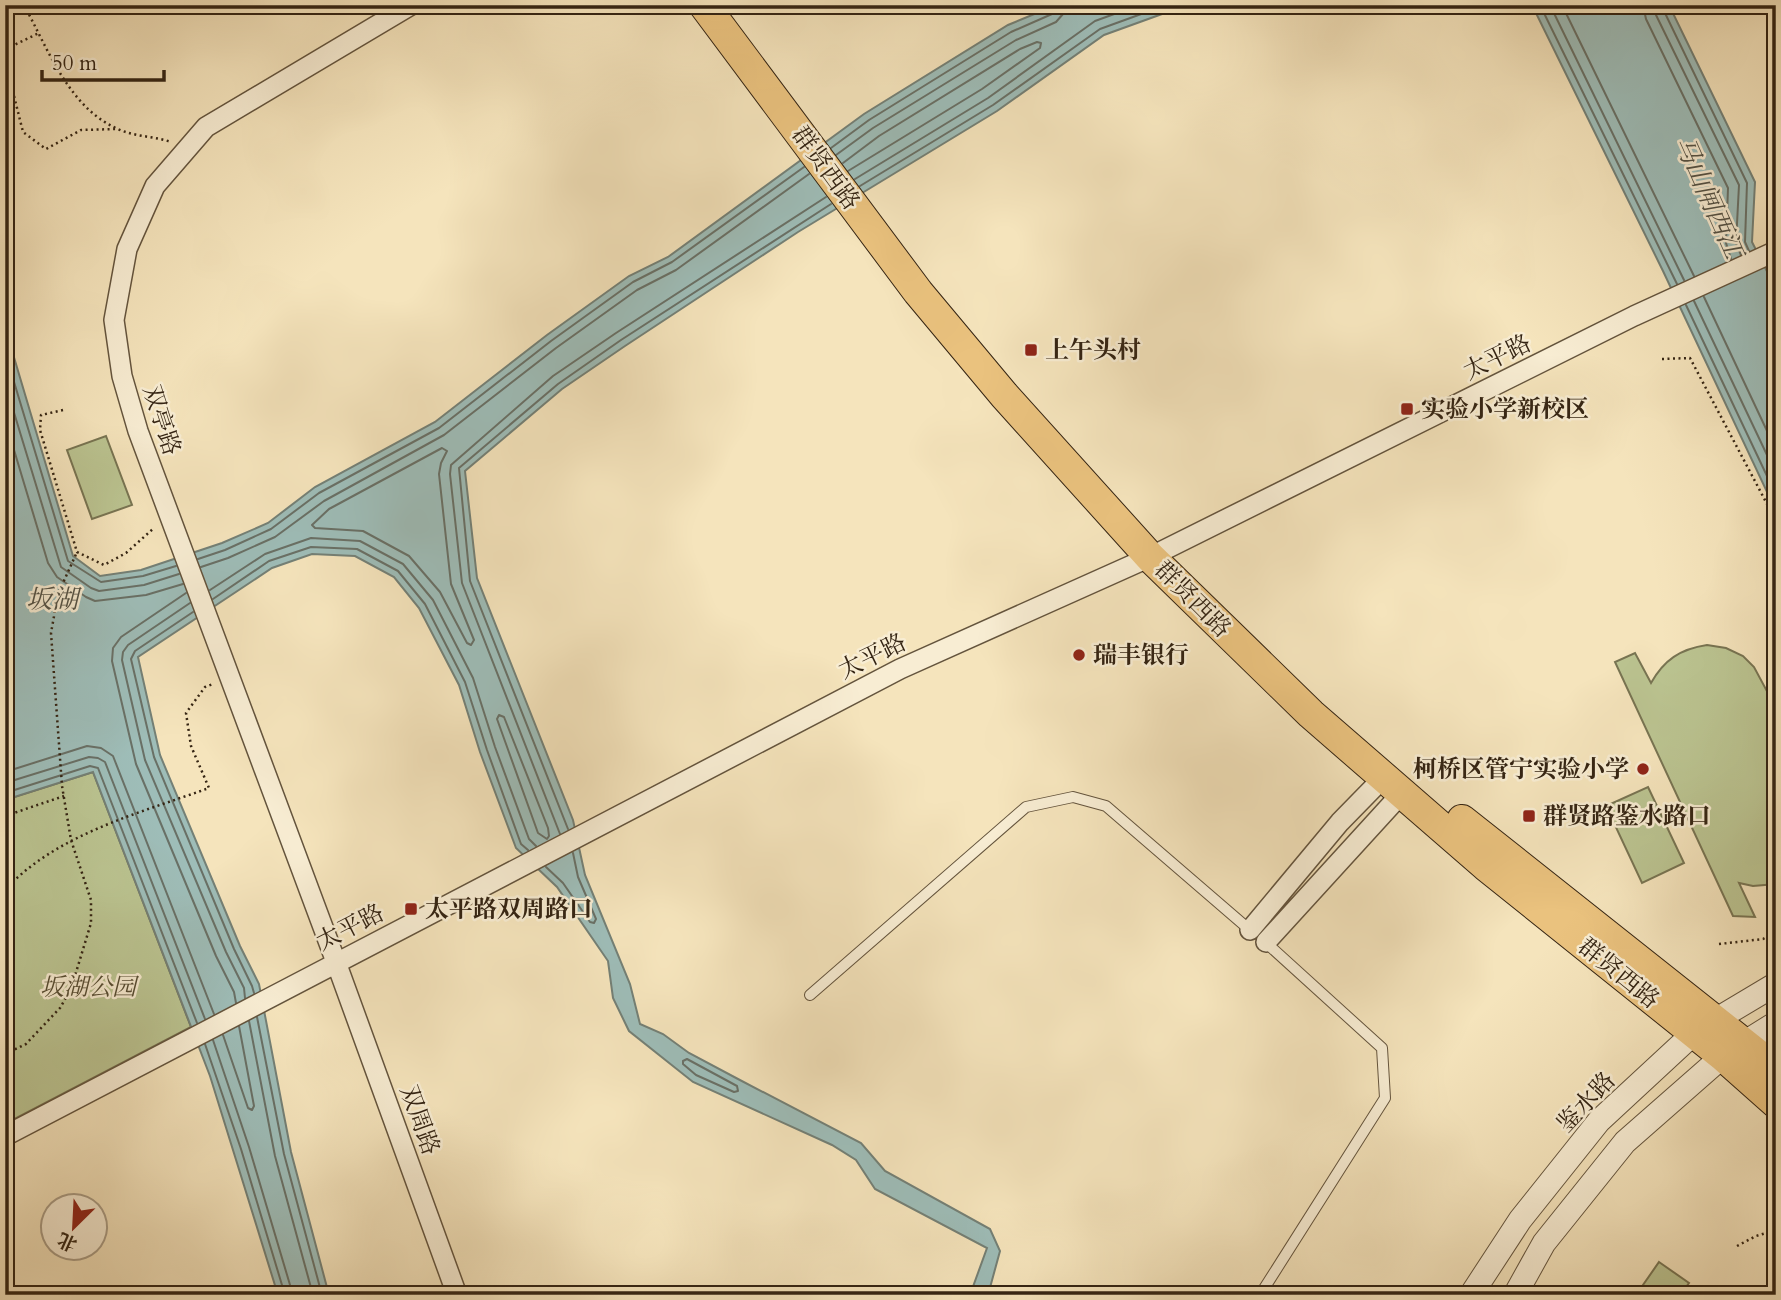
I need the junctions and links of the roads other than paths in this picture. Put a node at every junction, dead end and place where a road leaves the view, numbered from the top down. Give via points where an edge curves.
1 (411, 5) edge
2 (704, 5) edge
3 (724, 5) edge
4 (818, 143) junction
5 (1776, 251) edge
6 (1159, 552) junction
7 (1393, 785) junction
8 (1250, 930) junction
9 (1266, 942) junction
10 (336, 962) junction
11 (1776, 984) edge
12 (810, 995) dead end
13 (1776, 1023) edge
14 (1704, 1026) junction
15 (1733, 1049) junction
16 (1776, 1069) edge
17 (1776, 1103) edge
18 (5, 1136) edge
19 (457, 1295) edge
20 (1260, 1295) edge
21 (1471, 1295) edge
22 (1515, 1295) edge

1 - 10 street, 双亭路 via 206,127 155,186 127,249 114,320 122,376 138,431
2 - 4 main road, 群贤西路
3 - 4 main road, 群贤西路
4 - 6 main road, 群贤西路 via 860,199 918,292 1004,394
5 - 6 street, 太平路 via 1634,316
6 - 7 main road, 群贤西路 via 1311,714
6 - 10 street, 太平路 via 900,669
6 - 14 main road, 群贤西路 via 1360,736
7 - 8 street via 1340,822
7 - 9 street
7 - 14 main road, 群贤西路 via 1486,866
8 - 9 lane
8 - 12 lane via 1106,806 1073,797 1026,807
9 - 20 lane via 1382,1048 1385,1098
10 - 18 street, 太平路
10 - 19 street, 双周路
11 - 14 street, 鉴水路
13 - 15 street
14 - 15 main road, 群贤西路
14 - 21 street, 鉴水路 via 1599,1121 1520,1220
15 - 16 main road, 群贤西路
15 - 17 main road, 群贤西路
15 - 22 street via 1625,1142 1544,1243

